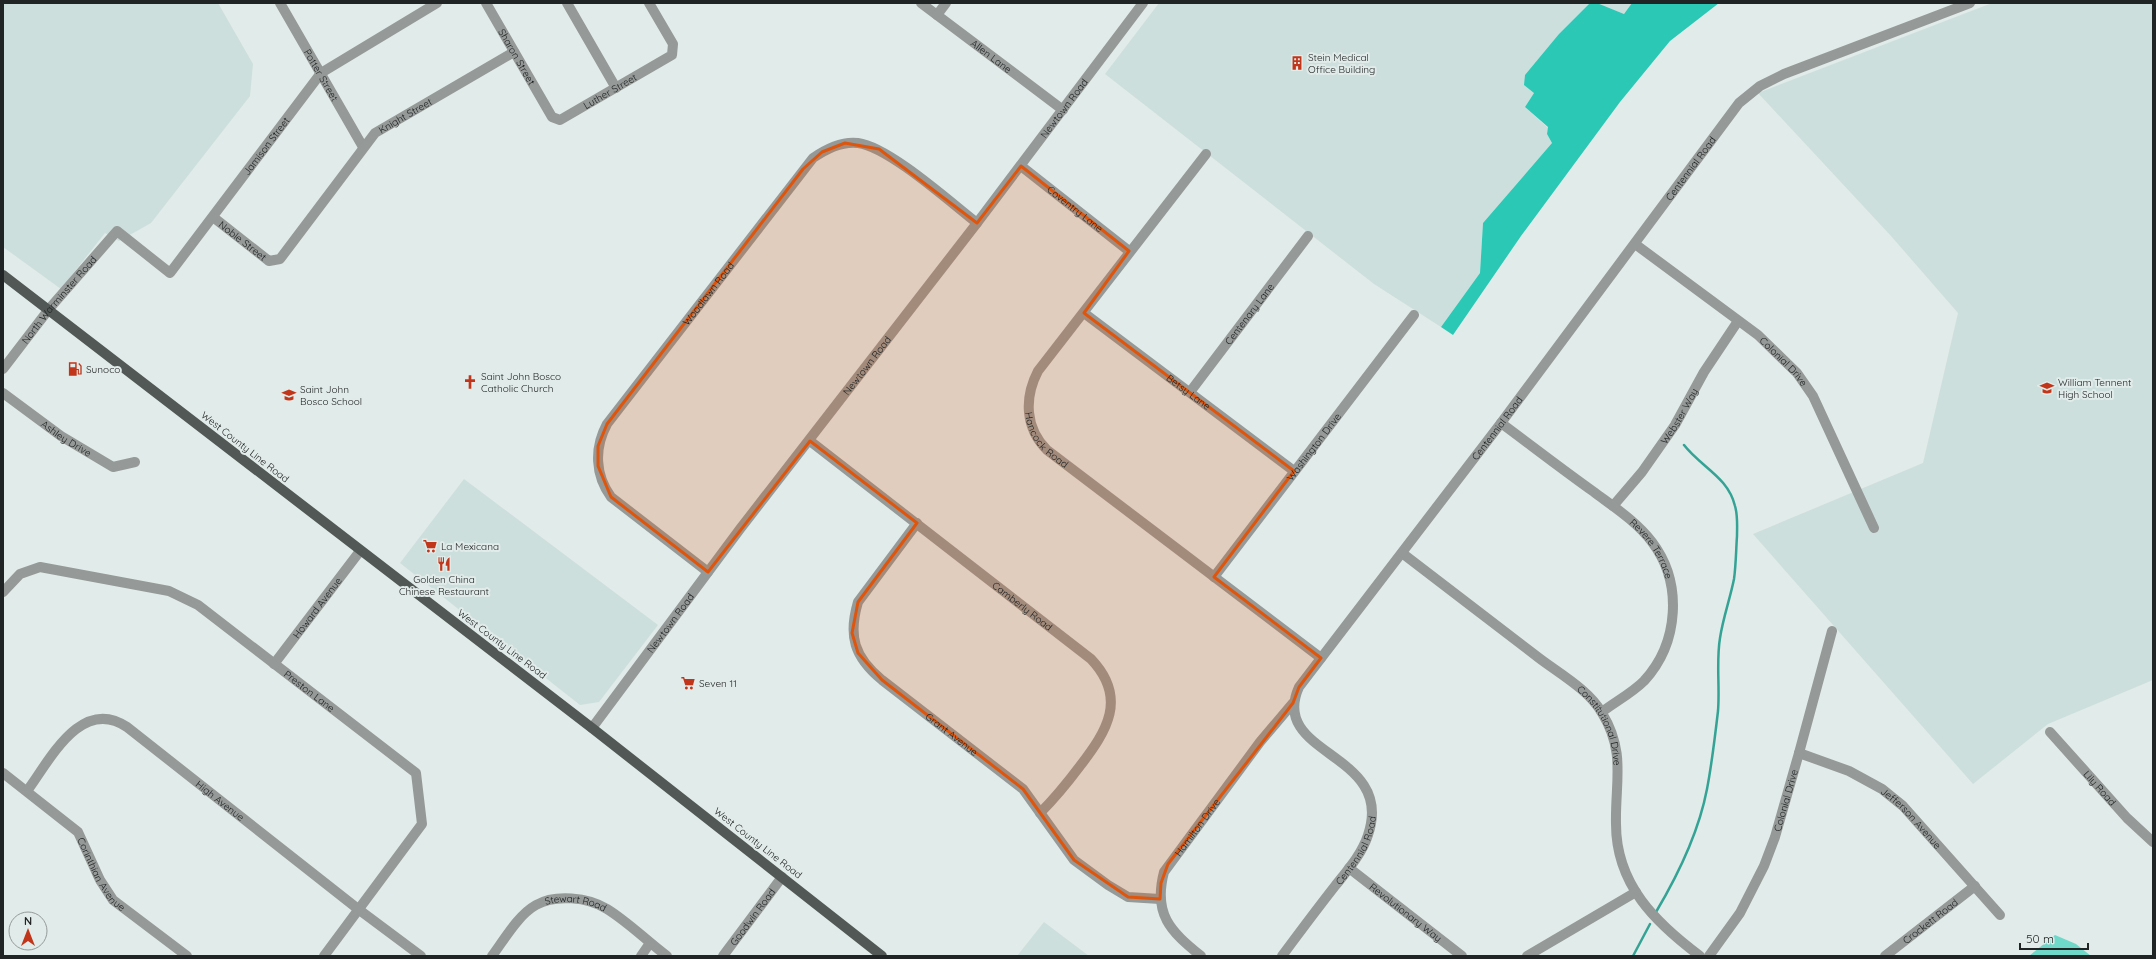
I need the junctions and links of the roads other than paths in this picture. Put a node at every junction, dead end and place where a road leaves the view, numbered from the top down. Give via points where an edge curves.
1 (280, 3) edge
2 (437, 3) edge
3 (486, 3) edge
4 (567, 3) edge
5 (649, 3) edge
6 (921, 3) edge
7 (946, 3) edge
8 (1143, 3) edge
9 (1970, 3) edge
10 (937, 15) junction
11 (514, 52) junction
12 (321, 73) junction
13 (616, 88) junction
14 (548, 110) joint
15 (1063, 110) junction
16 (363, 147) junction
17 (1206, 154) dead end
18 (1020, 166) junction
19 (213, 217) junction
20 (977, 223) junction
21 (117, 231) joint
22 (1308, 236) dead end
23 (1635, 244) junction
24 (1129, 251) junction
25 (274, 261) joint
26 (3, 275) edge
27 (49, 309) junction
28 (1084, 313) junction
29 (1414, 315) dead end
30 (1738, 321) junction
31 (3, 369) edge
32 (1190, 392) junction
33 (3, 393) edge
34 (1501, 423) junction
35 (810, 441) junction
36 (135, 462) dead end
37 (1294, 471) junction
38 (1613, 506) junction
39 (917, 523) junction
40 (1874, 528) dead end
41 (360, 550) junction
42 (1402, 553) junction
43 (708, 572) junction
44 (1214, 577) junction
45 (3, 592) edge
46 (1832, 631) dead end
47 (1320, 658) junction
48 (274, 664) junction
49 (1293, 703) junction
50 (1602, 712) junction
51 (592, 728) junction
52 (2050, 732) dead end
53 (1799, 753) junction
54 (3, 773) edge
55 (27, 791) junction
56 (1040, 813) junction
57 (2153, 842) edge
58 (1349, 868) junction
59 (782, 877) junction
60 (1975, 886) junction
61 (1636, 892) junction
62 (1160, 899) junction
63 (358, 909) junction
64 (2000, 915) dead end
65 (650, 943) junction
66 (187, 956) edge
67 (324, 956) edge
68 (421, 956) edge
69 (492, 956) edge
70 (641, 956) edge
71 (667, 956) edge
72 (723, 956) edge
73 (882, 956) edge
74 (1201, 956) edge
75 (1282, 956) edge
76 (1462, 956) edge
77 (1526, 956) edge
78 (1700, 956) edge
79 (1709, 956) edge
80 (1885, 956) edge

1 - 12 street, Potter Street
2 - 12 street, Jamison Street
3 - 11 street, Sharon Street
4 - 13 street
5 - 13 street, Luther Street via 673,44 672,52 670,57
6 - 10 street, Allen Lane
7 - 10 street
8 - 15 street, Newtown Road
9 - 23 street, Centennial Road via 1784,74 1760,86 1739,103
10 - 15 street, Allen Lane
11 - 14 street, Sharon Street
11 - 16 street, Knight Street via 383,128
12 - 16 street, Potter Street
12 - 19 street, Jamison Street
13 - 14 street, Luther Street via 565,119 556,119
15 - 18 street, Newtown Road
16 - 25 street, Knight Street via 283,256
17 - 24 street, Hancock Road
18 - 20 street, Newtown Road
18 - 24 street, Coventry Lane
19 - 21 street, Jamison Street via 170,272
19 - 25 street, Noble Street via 269,260
20 - 35 street, Newtown Road
20 - 43 street, Woodlawn Road via 879,149 857,143 845,143 813,158 741,249 607,424 598,446 598,466 602,480 612,497
21 - 27 street, North Warminster Road
22 - 32 street, Centenary Lane
23 - 30 street, Colonial Drive
23 - 34 street, Centennial Road
24 - 28 street, Hancock Road
26 - 27 main road, West County Line Road
27 - 31 street, North Warminster Road
27 - 41 main road, West County Line Road
28 - 32 street, Betsy Lane
28 - 44 street, Hancock Road via 1032,382 1029,413 1037,437 1047,450
29 - 37 street, Washington Drive
30 - 38 street, Webster Way via 1704,372 1675,425 1642,472
30 - 40 street, Colonial Drive via 1773,348 1803,380 1813,396
32 - 37 street, Betsy Lane
33 - 36 street, Ashley Drive via 61,436 113,467
34 - 38 street, Revere Terrace
34 - 42 street, Centennial Road
35 - 39 street, Camberly Road
35 - 43 street, Newtown Road
37 - 44 street, Washington Drive
38 - 50 street, Revere Terrace via 1646,534 1662,558 1670,580 1673,612 1666,646 1656,665 1642,683
39 - 56 street, Grant Avenue via 858,602 852,633 858,652 871,671 1023,789
39 - 56 street, Camberly Road via 1091,659 1103,674 1111,704 1107,727 1065,786
41 - 48 street, Howard Avenue
41 - 51 main road, West County Line Road
42 - 47 street, Centennial Road
42 - 50 street, Constitutional Drive via 1572,683 1594,701
43 - 51 street, Newtown Road
44 - 47 street, Hancock Road
45 - 48 street, Preston Lane via 20,574 40,567 169,591 198,605
46 - 53 street, Colonial Drive
47 - 49 street, Centennial Road via 1299,687
48 - 63 street, Preston Lane via 416,773 422,824
49 - 58 street, Centennial Road via 1293,712 1299,727 1351,770 1366,789 1370,800 1371,825 1368,836
49 - 62 street, Hamilton Drive via 1168,864 1161,883
50 - 61 street, Constitutional Drive via 1612,732 1619,762 1616,836 1625,871
51 - 59 main road, West County Line Road
52 - 57 street, Lily Road via 2127,818
53 - 60 street, Jefferson Avenue via 1849,771 1882,789 1903,806
53 - 79 street, Colonial Drive via 1764,866 1740,913
54 - 55 street, Corinthian Avenue
55 - 63 street, High Avenue via 76,728 90,720 114,720 127,727
55 - 66 street, Corinthian Avenue via 78,832 100,880 113,900
56 - 62 street, Grant Avenue via 1068,853 1108,885 1128,897
58 - 75 street, Centennial Road
58 - 76 street, Revolutionary Way
59 - 72 street, Goodwin Road
59 - 73 main road, West County Line Road
60 - 64 street, Jefferson Avenue
60 - 80 street, Crockett Road
61 - 77 street
61 - 78 street, Constitutional Drive via 1656,919
62 - 74 street, Hamilton Drive via 1162,912 1173,933
63 - 67 street, Preston Lane
63 - 68 street, High Avenue
65 - 69 street, Stewart Road via 606,908 563,898 536,905 524,915
65 - 70 street
65 - 71 street, Stewart Road

